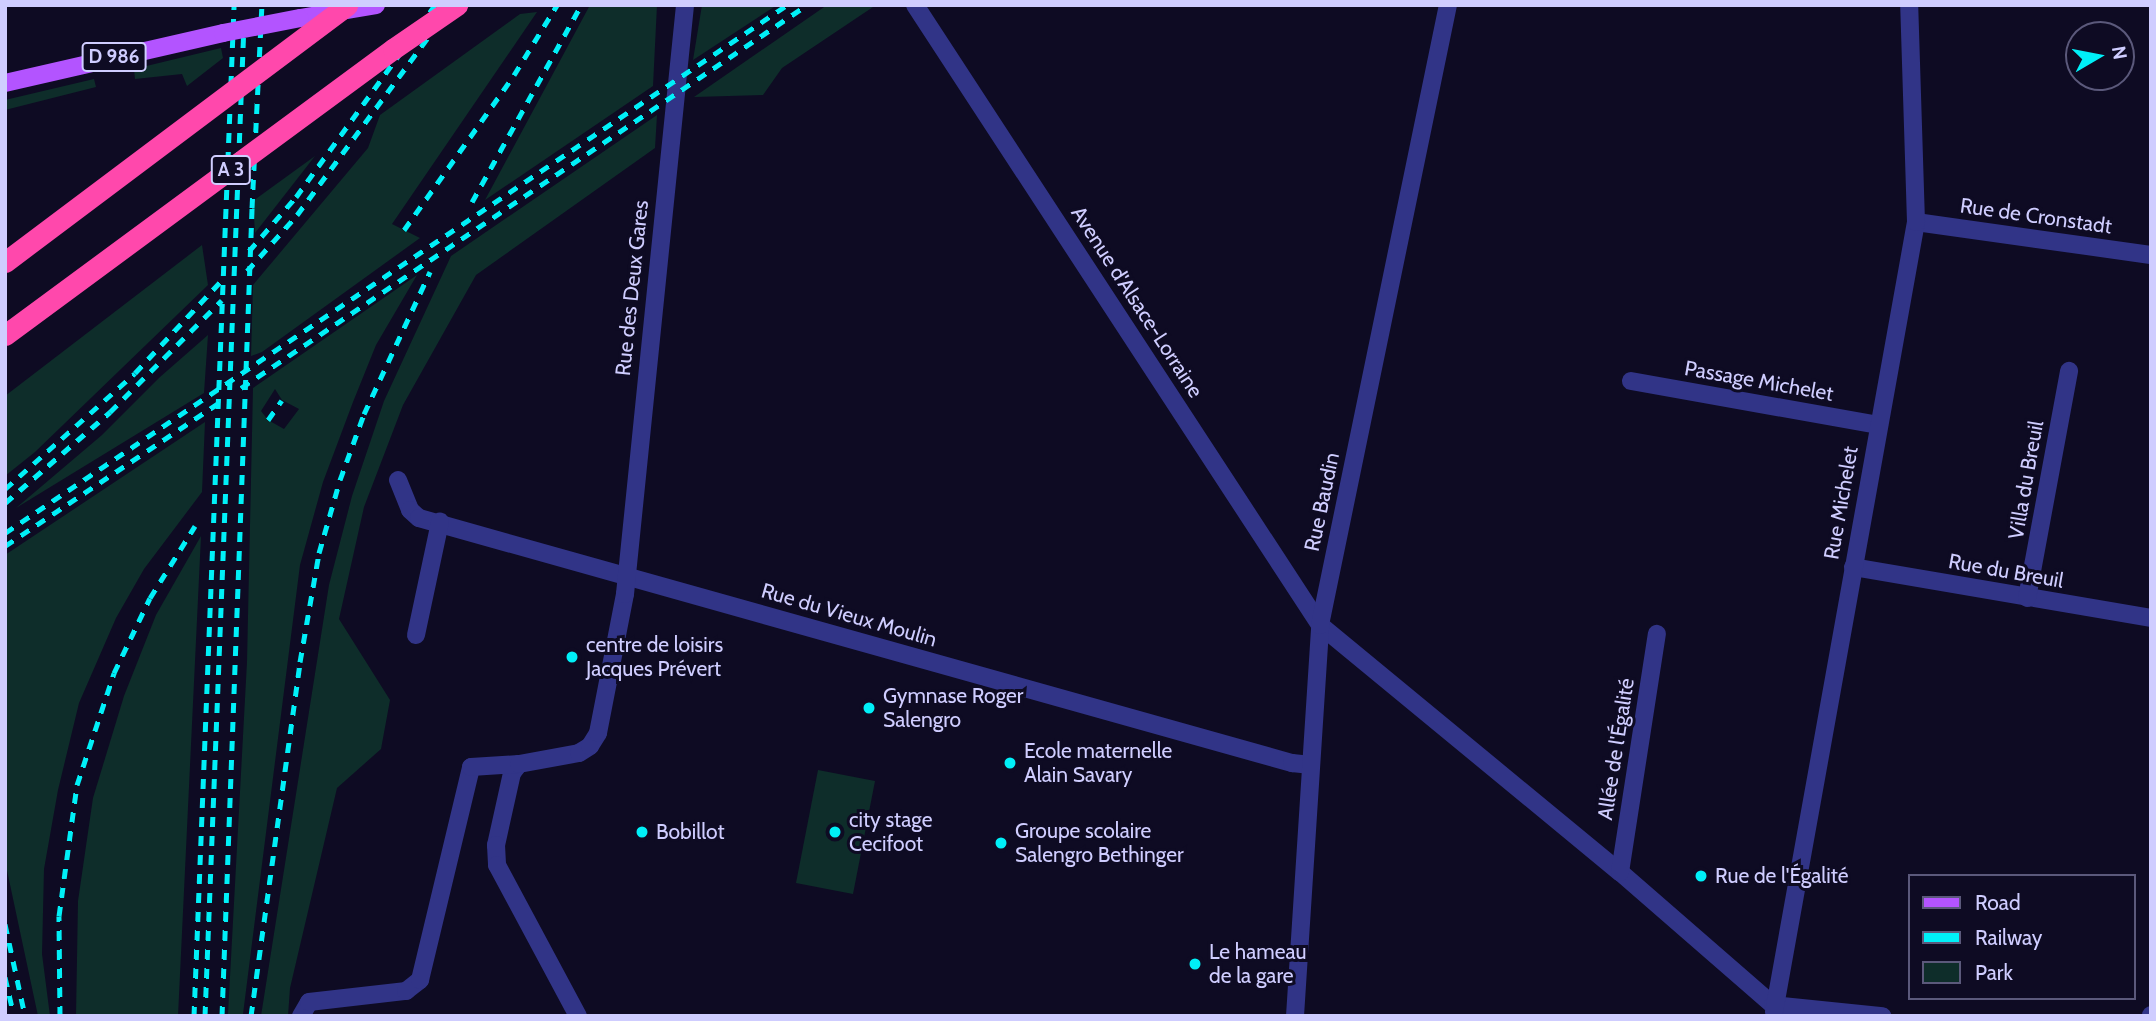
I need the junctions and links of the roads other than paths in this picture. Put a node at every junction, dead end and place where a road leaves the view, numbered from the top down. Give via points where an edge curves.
1 (347, 5) edge
2 (376, 5) edge
3 (457, 5) edge
4 (685, 5) edge
5 (915, 5) edge
6 (1448, 5) edge
7 (1909, 5) edge
8 (319, 10) edge
9 (5, 83) edge
10 (1916, 222) junction
11 (2151, 255) edge
12 (5, 262) edge
13 (5, 335) edge
14 (2069, 371) dead end
15 (1631, 381) dead end
16 (1879, 425) junction
17 (398, 480) dead end
18 (440, 522) junction
19 (1853, 567) junction
20 (627, 576) junction
21 (2027, 598) junction
22 (2151, 618) edge
23 (1320, 625) junction
24 (1657, 634) dead end
25 (416, 635) dead end
26 (519, 764) junction
27 (1311, 765) junction
28 (1620, 872) junction
29 (1773, 1010) edge
30 (301, 1016) edge
31 (578, 1016) edge
32 (1295, 1016) edge
33 (1756, 1016) edge
34 (1882, 1016) edge

1 - 12 highway, bridge
2 - 8 main road, D 986
3 - 13 highway, A 3, bridge
4 - 20 street, Rue des Deux Gares
5 - 23 street, Avenue d'Alsace-Lorraine
6 - 23 street, Rue Baudin
7 - 10 street, Rue Michelet
8 - 9 main road, D 986, bridge
10 - 11 street, Rue de Cronstadt
10 - 16 street, Rue Michelet
14 - 21 street, Villa du Breuil
15 - 16 street, Passage Michelet
16 - 19 street, Rue Michelet
17 - 18 street, Rue du Vieux Moulin via 410,510 419,518
18 - 20 street, Rue du Vieux Moulin
18 - 25 street
19 - 21 street, Rue du Breuil
19 - 29 street, Rue Michelet
20 - 26 street, Rue des Deux Gares via 598,733 579,753
20 - 27 street, Rue du Vieux Moulin
21 - 22 street, Rue du Breuil
23 - 27 street, Rue Baudin
23 - 28 street
24 - 28 street, Allée de l'Égalité
26 - 30 street, Rue des Deux Gares via 471,767 420,980 407,991 309,1002
26 - 31 street via 512,773 496,845 497,866
27 - 32 street, Rue Baudin
28 - 29 street
29 - 33 street
29 - 34 street

